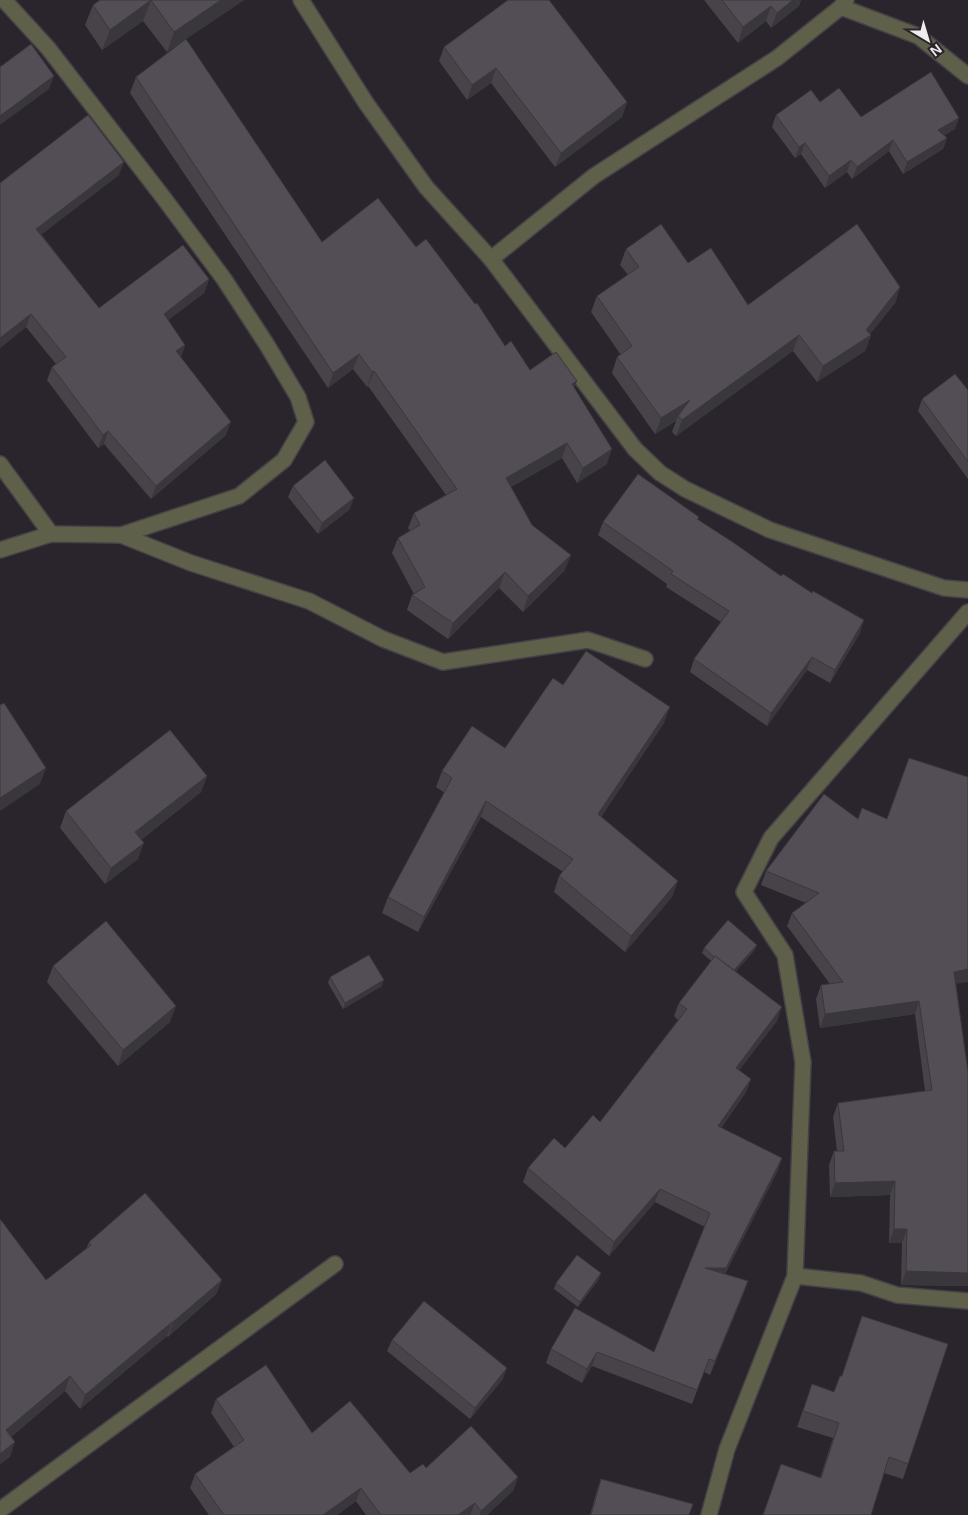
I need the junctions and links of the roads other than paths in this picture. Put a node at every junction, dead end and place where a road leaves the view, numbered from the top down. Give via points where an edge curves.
1 (4, 0) edge
2 (301, 0) edge
3 (844, 3) edge
4 (968, 76) edge
5 (491, 259) junction
6 (0, 464) edge
7 (51, 534) junction
8 (121, 535) junction
9 (0, 550) edge
10 (968, 590) edge
11 (968, 612) edge
12 (645, 659) dead end
13 (336, 1264) dead end
14 (795, 1276) junction
15 (968, 1301) edge
16 (0, 1510) edge
17 (709, 1515) edge

1 - 8 street via 54,56 224,279 298,397 306,422 284,460 238,496
2 - 5 street via 366,103 426,187
3 - 4 street via 918,36
3 - 5 street via 777,58 594,176
5 - 10 street via 636,449 660,473 685,489 770,530 944,588
6 - 7 street
7 - 8 street
7 - 9 street
8 - 12 street via 192,563 309,601 383,639 443,662 588,640
11 - 14 street via 771,838 744,892 785,955 803,1062
13 - 16 street
14 - 15 street via 862,1284 897,1295
14 - 17 street via 727,1449

